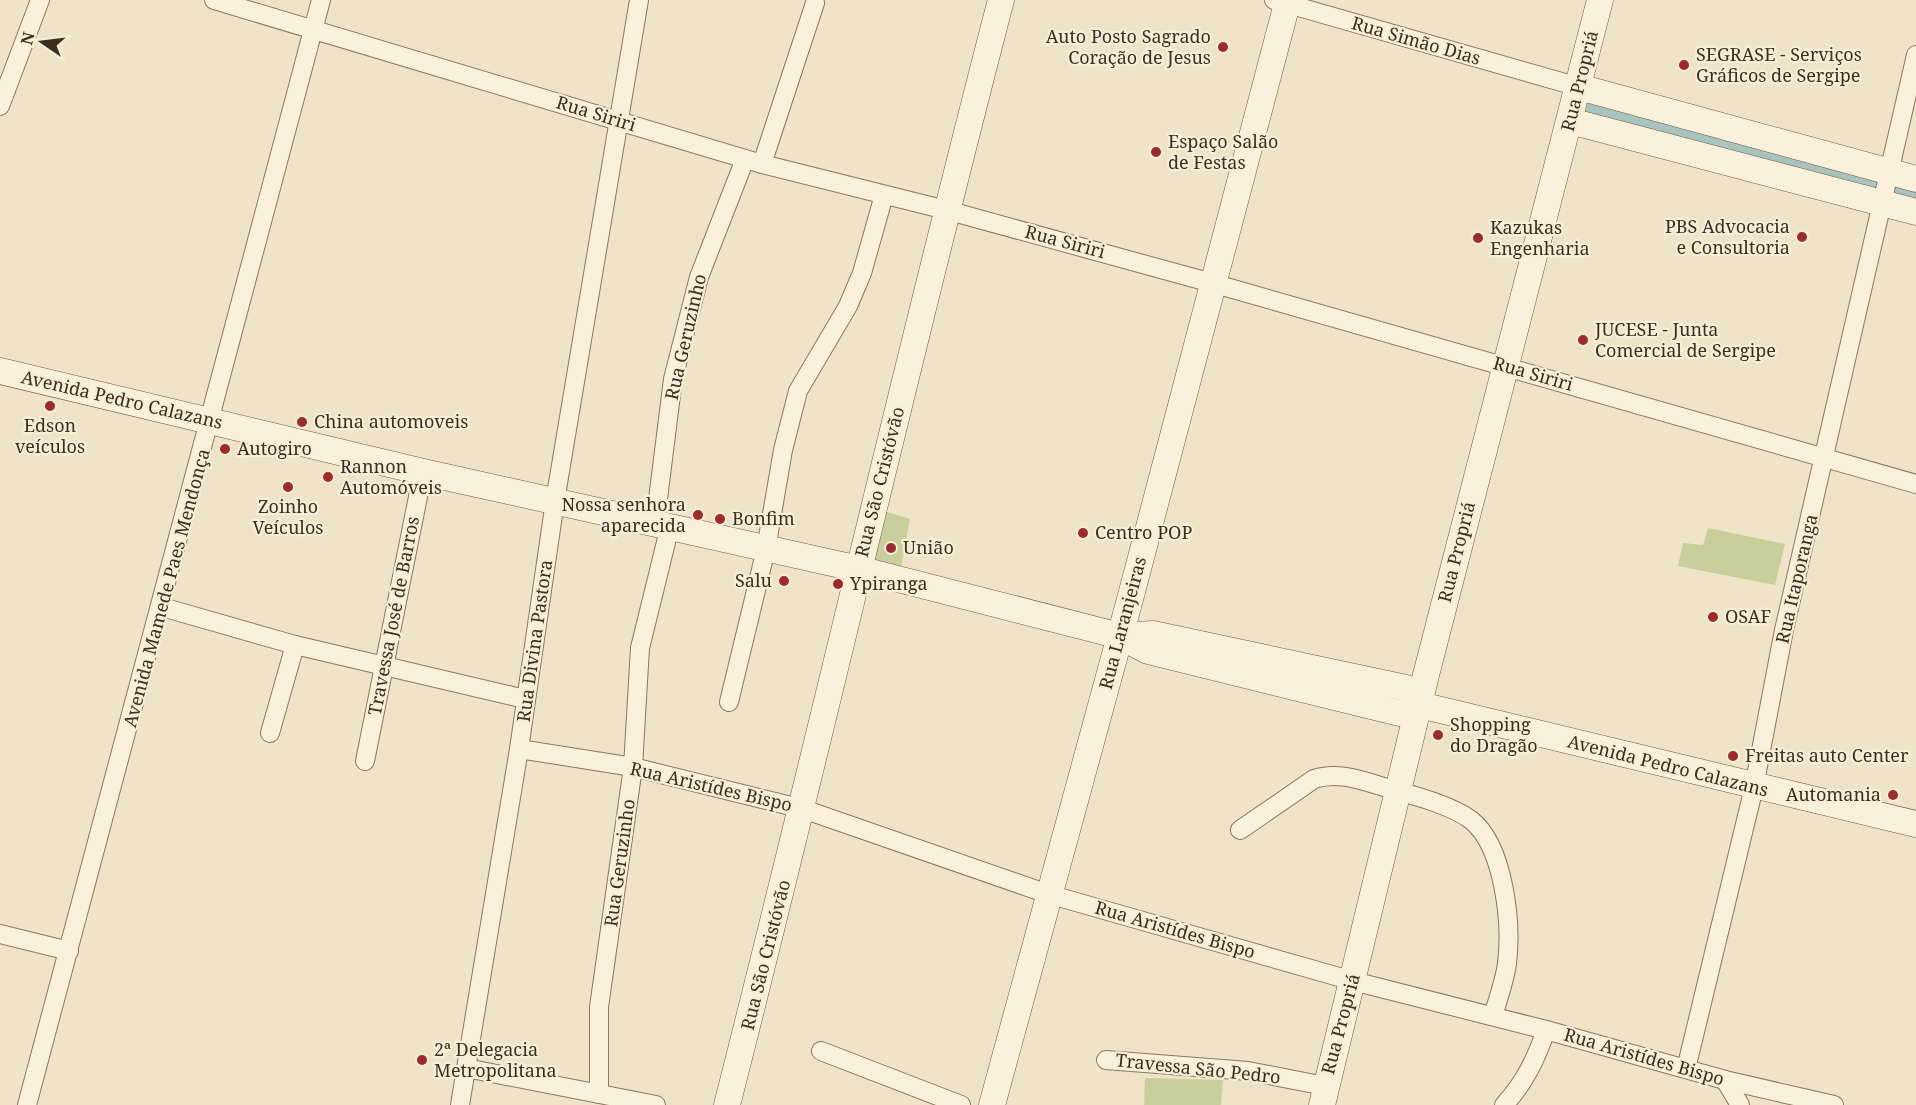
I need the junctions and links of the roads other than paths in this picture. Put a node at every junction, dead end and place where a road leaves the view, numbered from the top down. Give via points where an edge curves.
1 (40, 0) edge
2 (214, 0) edge
3 (321, 0) edge
4 (639, 0) edge
5 (1001, 0) edge
6 (1600, 0) edge
7 (1283, 1) edge
8 (815, 3) dead end
9 (314, 28) junction
10 (1916, 55) edge
11 (1573, 104) junction
12 (0, 106) edge
13 (619, 121) junction
14 (753, 161) junction
15 (1916, 179) edge
16 (1886, 187) junction
17 (884, 195) junction
18 (946, 210) junction
19 (1916, 212) edge
20 (1212, 283) junction
21 (1504, 365) junction
22 (0, 371) edge
23 (212, 421) junction
24 (1825, 460) junction
25 (423, 472) junction
26 (1916, 484) edge
27 (555, 501) junction
28 (662, 525) junction
29 (766, 549) junction
30 (859, 569) junction
31 (162, 607) junction
32 (1120, 636) junction
33 (295, 645) junction
34 (384, 665) junction
35 (525, 699) junction
36 (729, 702) dead end
37 (1420, 705) junction
38 (270, 733) dead end
39 (519, 749) junction
40 (365, 761) dead end
41 (633, 767) junction
42 (1754, 787) junction
43 (1399, 791) junction
44 (803, 809) junction
45 (1916, 824) edge
46 (1240, 830) dead end
47 (1048, 894) junction
48 (0, 934) edge
49 (69, 951) junction
50 (1353, 981) junction
51 (1493, 1016) junction
52 (1546, 1030) junction
53 (821, 1051) dead end
54 (1106, 1060) dead end
55 (466, 1068) junction
56 (1686, 1069) junction
57 (1725, 1080) junction
58 (599, 1094) junction
59 (1325, 1100) edge
60 (27, 1105) edge
61 (460, 1105) edge
62 (656, 1105) edge
63 (727, 1105) edge
64 (961, 1105) edge
65 (992, 1105) edge
66 (1504, 1105) edge
67 (1740, 1105) edge
68 (1834, 1105) edge

1 - 12 street
2 - 9 street, Rua Siriri
3 - 9 street, Avenida Mamede Paes Mendonça
4 - 13 street, Rua Divina Pastora
5 - 18 street, Rua São Cristóvão
6 - 11 street, Rua Propriá
7 - 11 street, Rua Simão Dias
7 - 20 street, Rua Laranjeiras
8 - 14 street, Rua Geruzinho
9 - 13 street, Rua Siriri
9 - 23 street, Avenida Mamede Paes Mendonça
10 - 16 street, Rua Itaporanga
11 - 16 street
11 - 16 street
11 - 21 street, Rua Propriá
13 - 14 street, Rua Siriri
13 - 27 street, Rua Divina Pastora
14 - 17 street, Rua Siriri
14 - 28 street, Rua Geruzinho via 699,277 672,379
15 - 16 street
16 - 19 street
16 - 24 street, Rua Itaporanga
17 - 18 street, Rua Siriri
17 - 29 street via 862,273 848,306 798,391
18 - 20 street, Rua Siriri
18 - 30 street, Rua São Cristóvão
20 - 21 street, Rua Siriri
20 - 32 street, Rua Laranjeiras
21 - 24 street, Rua Siriri
21 - 37 street, Rua Propriá
22 - 23 street, Avenida Pedro Calazans
23 - 25 street, Avenida Pedro Calazans
23 - 31 street, Avenida Mamede Paes Mendonça
24 - 26 street, Rua Siriri
24 - 42 street, Rua Itaporanga via 1784,630
25 - 27 street, Avenida Pedro Calazans
25 - 34 street, Travessa José de Barros
27 - 28 street, Avenida Pedro Calazans
27 - 35 street, Rua Divina Pastora
28 - 29 street, Avenida Pedro Calazans
28 - 41 street, Rua Geruzinho via 640,648
29 - 30 street, Avenida Pedro Calazans
29 - 36 street
30 - 32 street, Avenida Pedro Calazans
30 - 44 street, Rua São Cristóvão
31 - 33 street
31 - 49 street, Avenida Mamede Paes Mendonça
32 - 37 street, Avenida Pedro Calazans via 1153,634 1406,688
32 - 47 street, Rua Laranjeiras
33 - 34 street
33 - 38 street
34 - 35 street
34 - 40 street, Travessa José de Barros
35 - 39 street, Rua Divina Pastora
37 - 42 street, Avenida Pedro Calazans
37 - 43 street, Rua Propriá
39 - 41 street, Rua Aristídes Bispo
39 - 55 street, Rua Divina Pastora
41 - 44 street, Rua Aristídes Bispo
41 - 58 street, Rua Geruzinho via 598,1007
42 - 45 street, Avenida Pedro Calazans
42 - 56 street, Rua Itaporanga
43 - 46 street via 1326,775 1314,779
43 - 50 street, Rua Propriá
43 - 51 street via 1470,819 1488,839 1497,859 1506,915 1507,962
44 - 47 street, Rua Aristídes Bispo
44 - 63 street, Rua São Cristóvão
47 - 50 street, Rua Aristídes Bispo
47 - 65 street, Rua Laranjeiras
48 - 49 street
49 - 60 street, Avenida Mamede Paes Mendonça
50 - 51 street, Rua Aristídes Bispo
50 - 59 street, Rua Propriá
51 - 52 street, Rua Aristídes Bispo
52 - 56 street, Rua Aristídes Bispo
52 - 66 street via 1534,1063
53 - 64 street
54 - 59 street, Travessa São Pedro via 1248,1071
55 - 58 street
55 - 61 street, Rua Divina Pastora
56 - 57 street, Rua Aristídes Bispo
57 - 67 street
57 - 68 street, Rua Aristídes Bispo
58 - 62 street

